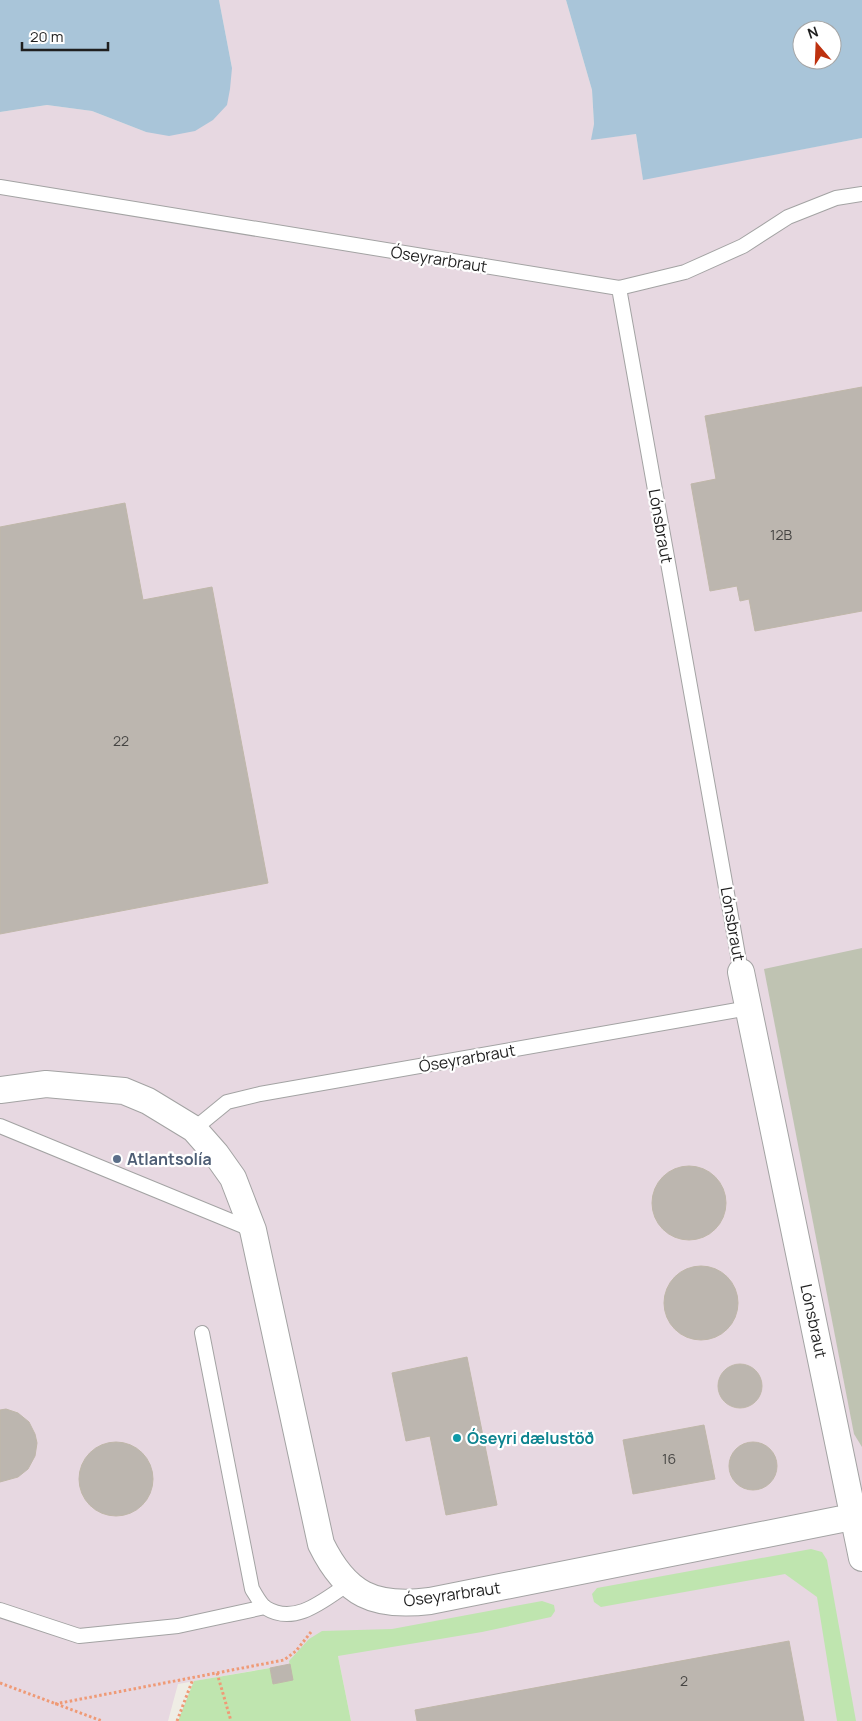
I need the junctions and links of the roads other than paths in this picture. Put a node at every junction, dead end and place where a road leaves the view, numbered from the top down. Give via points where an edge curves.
1 (0, 187) edge
2 (862, 194) edge
3 (619, 288) junction
4 (741, 972) joint
5 (749, 1008) junction
6 (0, 1090) edge
7 (0, 1126) edge
8 (194, 1130) junction
9 (253, 1230) junction
10 (202, 1333) dead end
11 (858, 1516) edge
12 (862, 1558) edge
13 (348, 1584) junction
14 (265, 1607) junction
15 (0, 1610) edge

1 - 3 lane, Óseyrarbraut
2 - 3 lane, Óseyrarbraut via 836,198 788,217 743,246 685,272
3 - 4 lane, Lónsbraut
4 - 5 street, Lónsbraut
5 - 8 lane, Óseyrarbraut via 260,1094 227,1102
5 - 11 street, Lónsbraut
6 - 8 street, Óseyrarbraut via 46,1084 124,1091 148,1101
7 - 9 lane
8 - 9 street, Óseyrarbraut via 233,1178
9 - 13 street, Óseyrarbraut via 321,1544 329,1561
10 - 14 lane via 248,1577
11 - 12 street, Lónsbraut
11 - 13 street, Óseyrarbraut via 430,1601 401,1603 373,1599 359,1594
13 - 14 lane via 308,1610 287,1615
14 - 15 lane via 178,1626 79,1636

